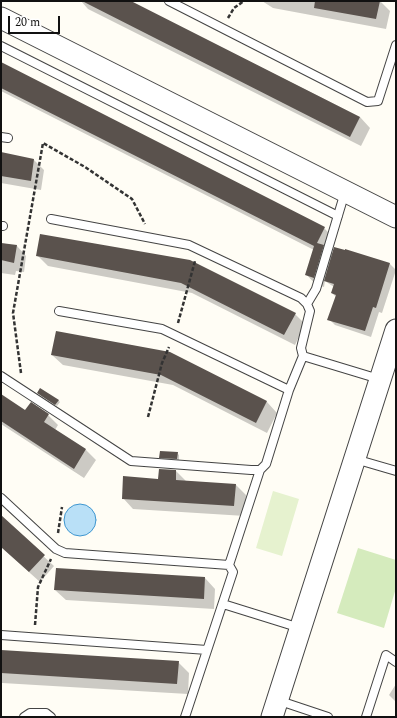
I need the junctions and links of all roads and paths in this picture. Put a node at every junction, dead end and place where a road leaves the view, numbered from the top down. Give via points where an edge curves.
1 (169, 1) edge
2 (244, 1) edge
3 (1, 18) edge
4 (226, 30) junction
5 (396, 45) edge
6 (1, 46) edge
7 (345, 192) junction
8 (338, 216) junction
9 (396, 217) edge
10 (51, 219) dead end
11 (151, 237) junction
12 (307, 304) junction
13 (59, 311) dead end
14 (396, 330) edge
15 (303, 356) junction
16 (1, 376) edge
17 (380, 380) junction
18 (22, 390) junction
19 (289, 390) junction
20 (354, 458) junction
21 (260, 470) junction
22 (396, 471) edge
23 (1, 498) edge
24 (62, 507) dead end
25 (56, 549) junction
26 (229, 565) junction
27 (223, 604) junction
28 (300, 628) junction
29 (1, 635) edge
30 (35, 637) junction
31 (207, 650) junction
32 (396, 662) edge
33 (274, 709) edge
34 (24, 717) edge
35 (51, 717) edge
36 (185, 717) edge
37 (328, 717) edge
38 (366, 717) edge

1 - 4 lane
2 - 4 path via 234,8 227,19
3 - 7 street
4 - 5 lane via 366,102 378,101
6 - 8 lane
7 - 8 lane
7 - 9 street
8 - 12 lane via 316,289
10 - 11 lane
11 - 12 lane via 189,245 301,298
11 - 18 path via 132,199 85,167 43,143 13,313
12 - 15 lane via 310,311 301,348
13 - 19 lane via 162,329
14 - 17 street
15 - 17 lane
15 - 19 lane
16 - 18 lane
17 - 20 street
18 - 21 lane via 131,460
19 - 21 lane via 266,464
20 - 22 lane
20 - 28 street
21 - 26 lane
23 - 25 lane
24 - 25 path
25 - 26 lane via 65,553
25 - 30 path via 38,587
26 - 27 lane via 233,572
27 - 28 lane
27 - 31 lane
28 - 33 street
29 - 30 lane
30 - 31 lane
31 - 36 lane
32 - 38 lane via 386,655
33 - 37 lane
34 - 35 lane via 30,713 46,713

